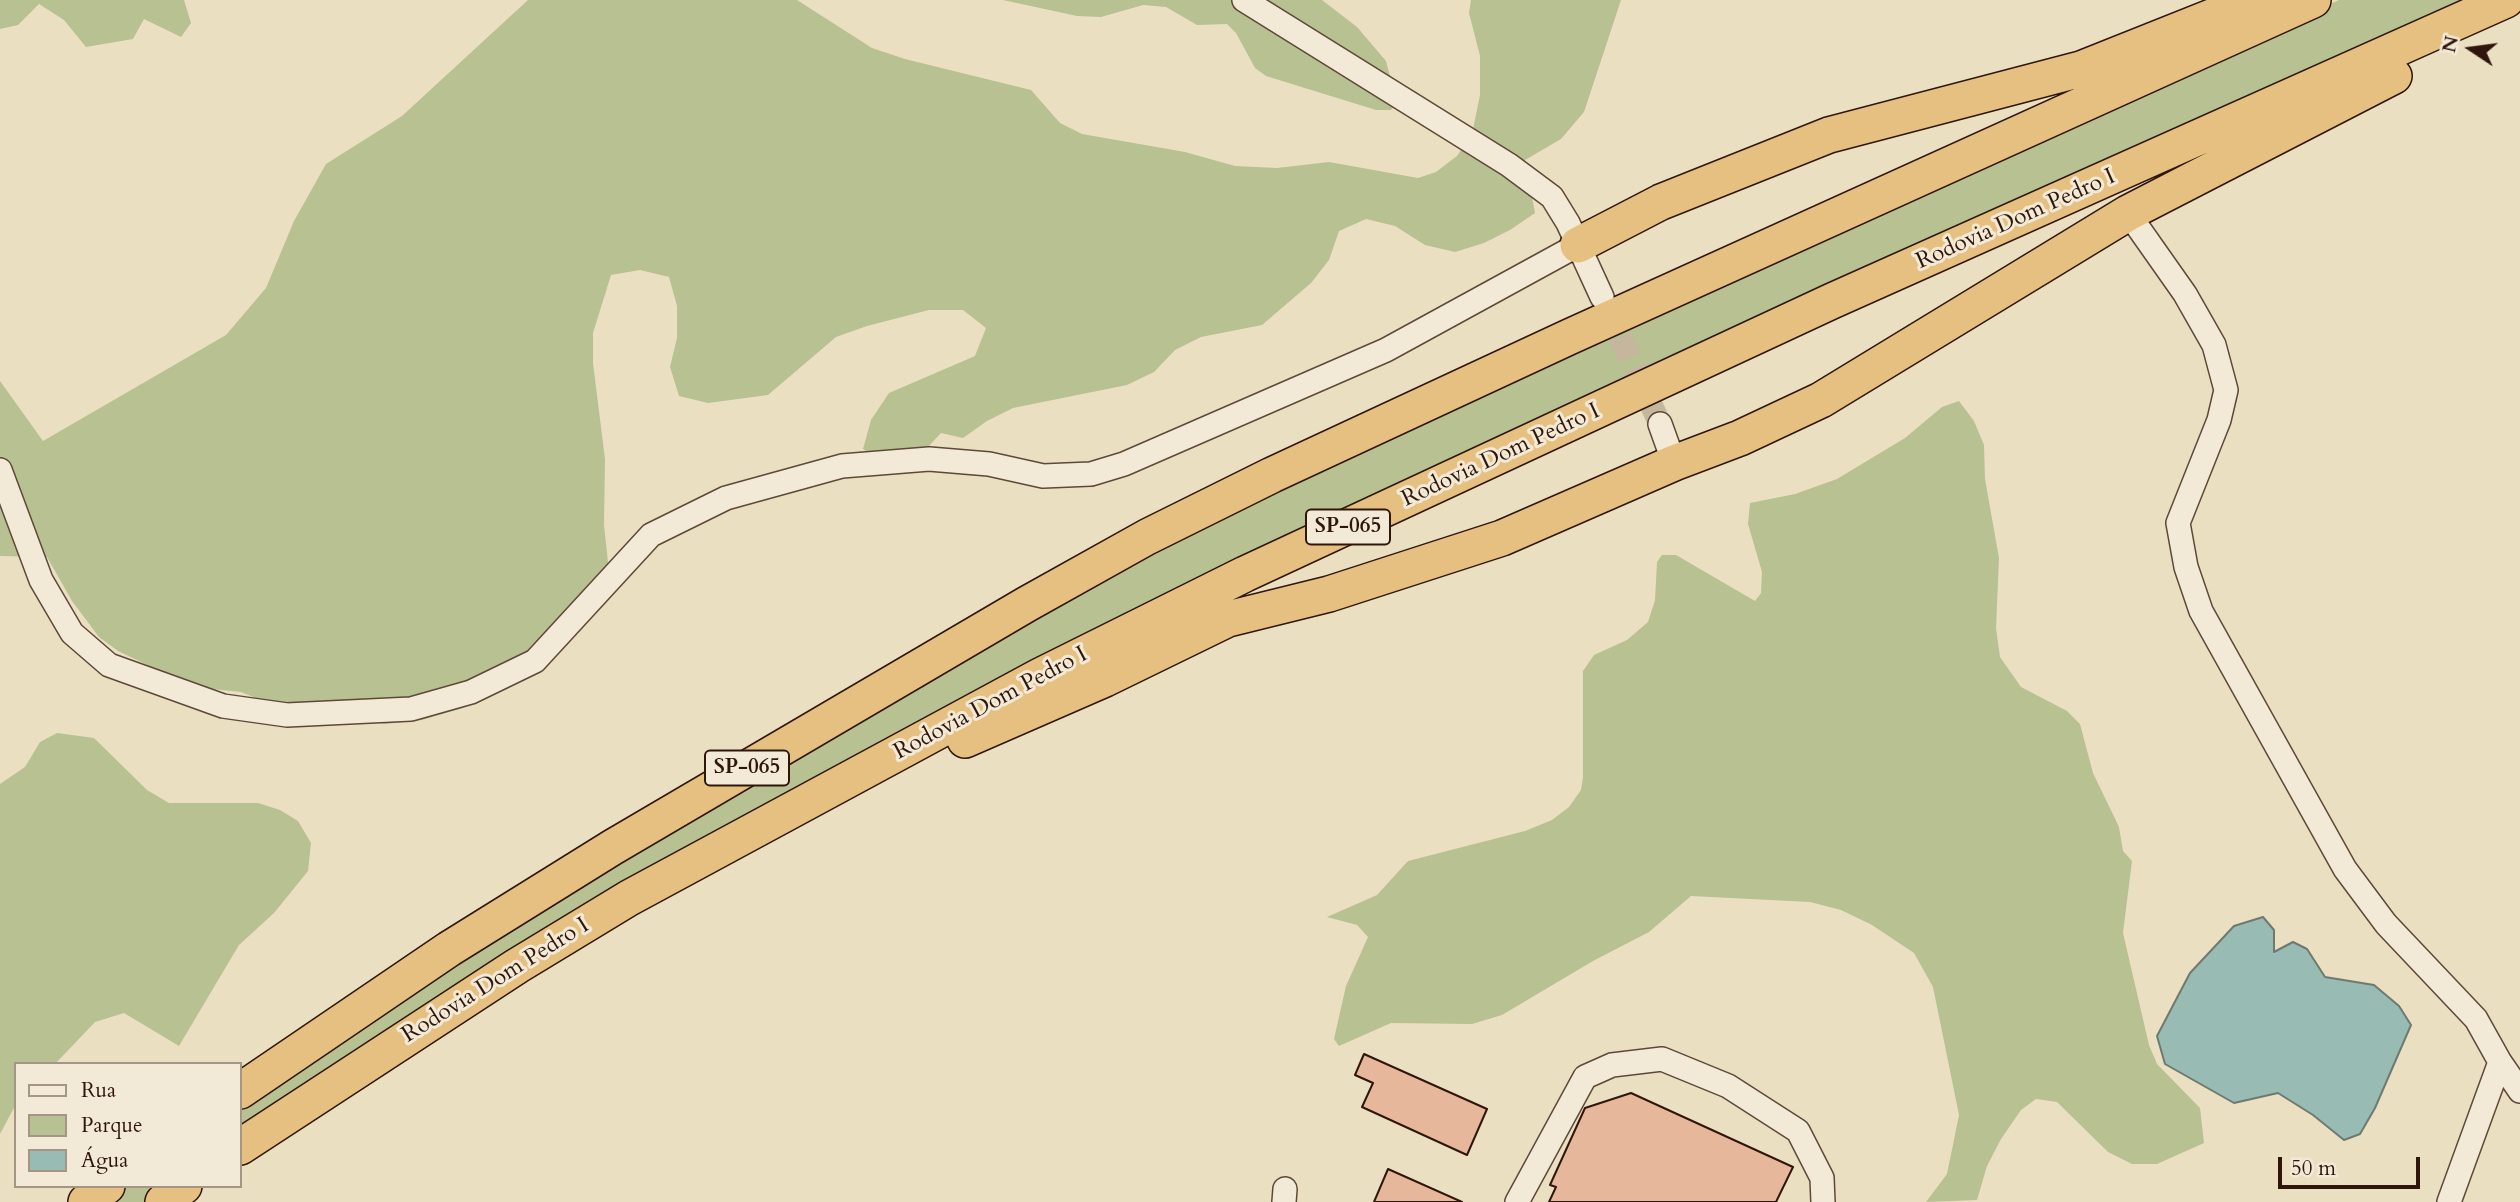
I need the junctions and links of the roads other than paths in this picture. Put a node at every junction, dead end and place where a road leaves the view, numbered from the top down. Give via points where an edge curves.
1 (1244, 0) edge
2 (2255, 0) edge
3 (2314, 0) edge
4 (2506, 0) edge
5 (2520, 8) edge
6 (2128, 214) junction
7 (1578, 245) junction
8 (1602, 297) tunnel mouth
9 (1660, 424) tunnel mouth
10 (1674, 463) junction
11 (0, 470) edge
12 (629, 898) junction
13 (2500, 1062) junction
14 (242, 1090) edge
15 (2520, 1091) edge
16 (242, 1146) edge
17 (104, 1188) edge
18 (181, 1188) edge
19 (86, 1202) edge
20 (163, 1202) edge
21 (1517, 1202) edge
22 (1823, 1202) edge
23 (2449, 1202) edge

1 - 7 street via 1510,165 1552,197
2 - 7 highway via 2081,69 1829,135 1661,202
3 - 14 highway, SP-065 via 1582,331 1147,537 613,847 449,949
4 - 12 highway, Rodovia Dom Pedro I / SP-065 via 1832,301 1245,574 1040,676
5 - 6 highway
6 - 10 highway via 1821,400
6 - 13 street via 2185,294 2214,345 2226,390 2219,420 2178,523 2201,611 2345,869 2386,924 2476,1019
7 - 8 street
7 - 11 street via 1386,350 1124,464 1091,474 1043,476 929,458 842,466 726,498 651,535 535,661 471,692 411,709 287,715 223,706 109,664 72,633 41,580
9 - 10 street
10 - 12 highway via 1502,538 1329,594 1228,619
12 - 16 highway, Rodovia Dom Pedro I / SP-065
13 - 15 street
13 - 23 street
17 - 19 highway
18 - 20 highway
21 - 22 street via 1585,1077 1612,1065 1662,1059 1728,1086 1798,1131 1822,1178

